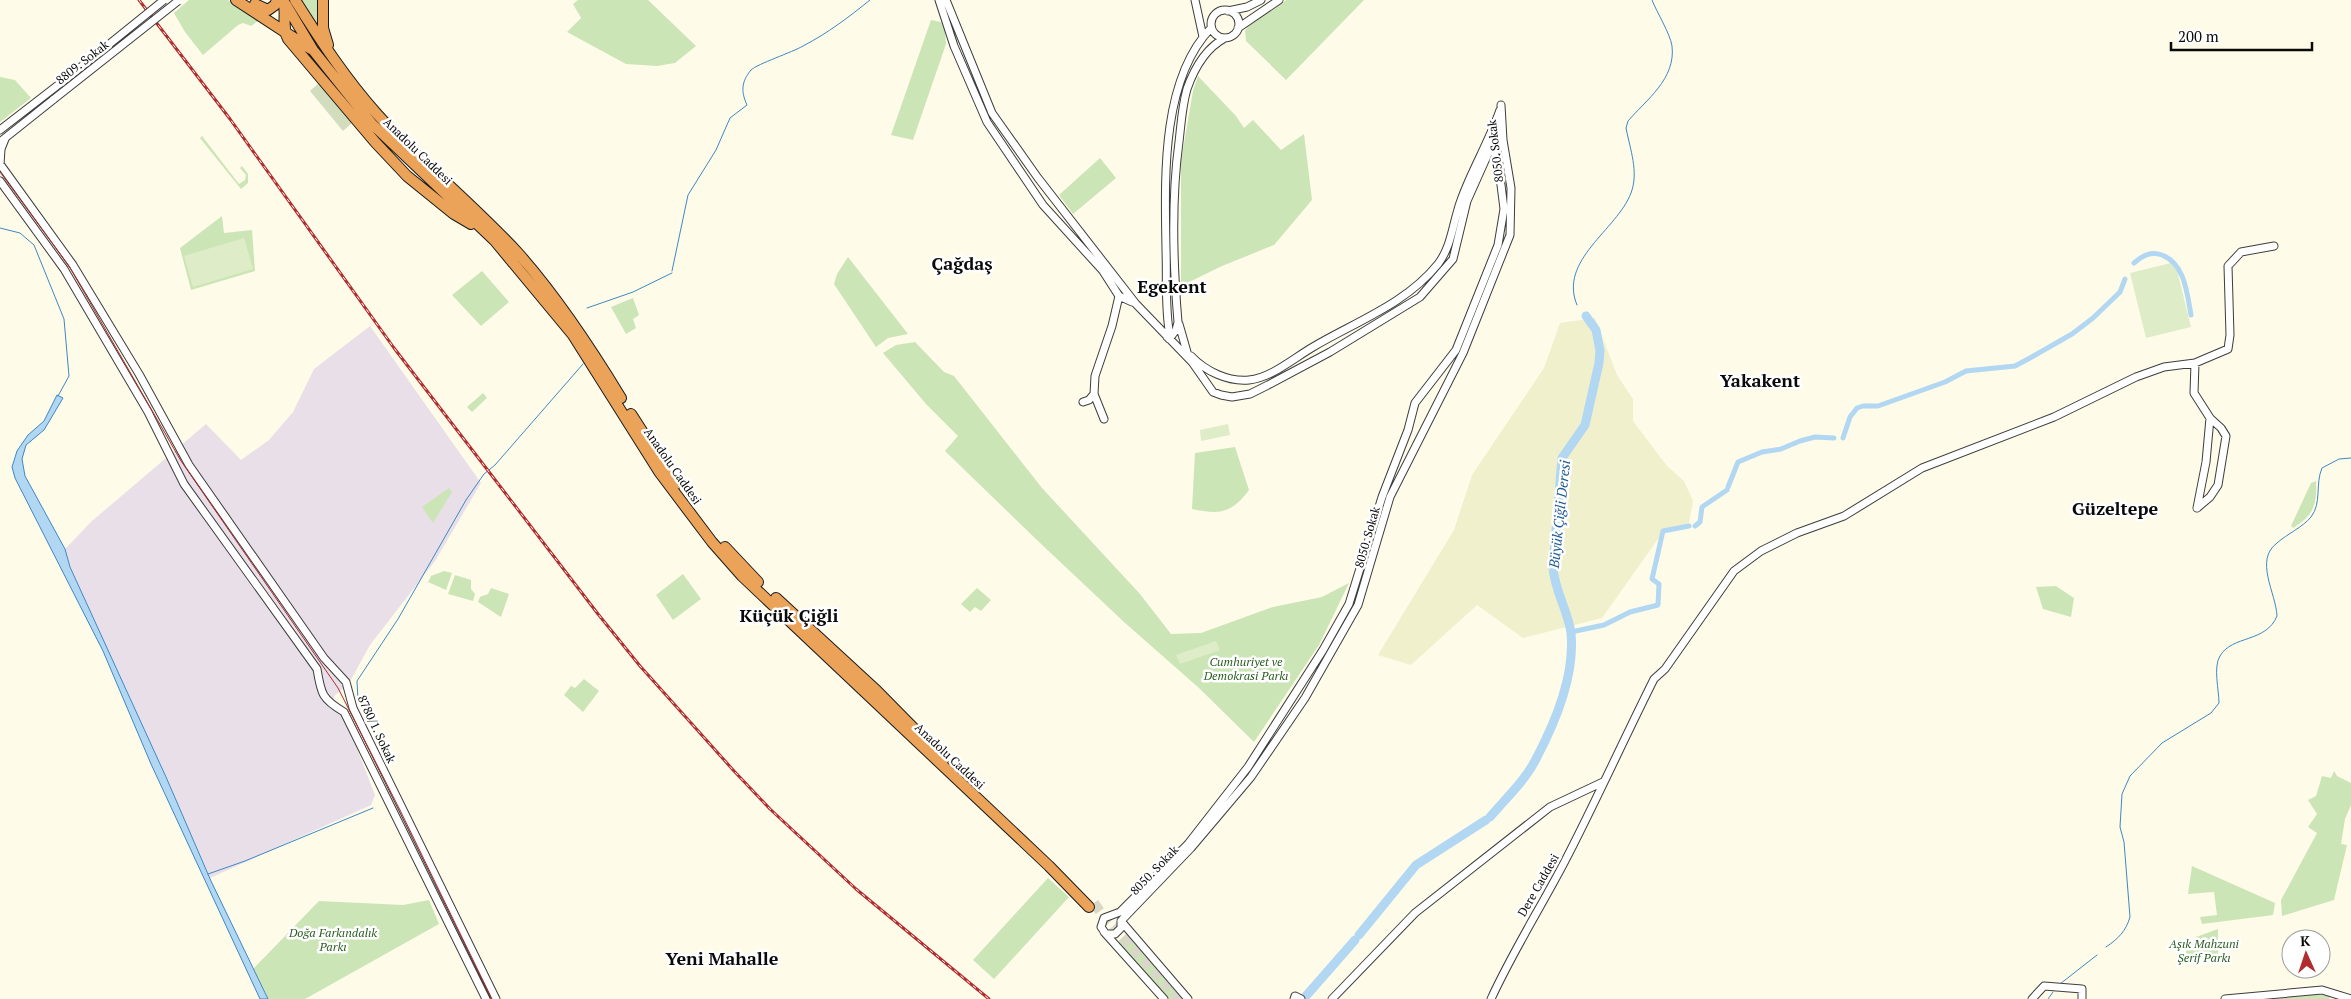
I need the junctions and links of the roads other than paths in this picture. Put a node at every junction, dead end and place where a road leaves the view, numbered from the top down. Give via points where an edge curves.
1 (164, 0) edge
2 (178, 0) edge
3 (236, 0) edge
4 (248, 0) edge
5 (277, 0) edge
6 (283, 0) edge
7 (295, 0) edge
8 (323, 0) edge
9 (939, 0) edge
10 (946, 0) edge
11 (1195, 0) edge
12 (1261, 0) edge
13 (1280, 0) edge
14 (1227, 11) junction
15 (1211, 28) junction
16 (1238, 28) junction
17 (285, 32) junction
18 (1203, 36) junction
19 (1225, 38) junction
20 (313, 50) junction
21 (336, 65) junction
22 (52, 96) junction
23 (0, 130) edge
24 (1502, 132) junction
25 (1491, 136) junction
26 (6, 137) junction
27 (1503, 140) junction
28 (0, 142) edge
29 (1492, 146) junction
30 (0, 165) edge
31 (0, 181) edge
32 (479, 226) junction
33 (2274, 246) dead end
34 (1119, 296) junction
35 (1136, 304) junction
36 (1168, 320) junction
37 (1152, 321) junction
38 (1178, 322) junction
39 (1169, 336) junction
40 (1187, 352) junction
41 (2195, 363) junction
42 (1094, 394) junction
43 (1083, 402) dead end
44 (2210, 418) junction
45 (1104, 419) dead end
46 (1603, 782) junction
47 (396, 796) junction
48 (387, 800) junction
49 (1113, 915) junction
50 (1120, 921) junction
51 (1104, 932) junction
52 (2351, 998) edge
53 (486, 999) edge
54 (496, 999) edge
55 (1164, 999) edge
56 (1188, 999) edge
57 (1332, 999) edge
58 (1491, 999) edge
59 (2032, 999) edge
60 (2082, 999) edge
61 (2225, 999) edge

1 - 22 street, 8809. Sokak, bridge
2 - 22 street, 8809. Sokak, bridge
3 - 17 highway
4 - 5 highway via 268,10 275,6
6 - 17 highway
6 - 20 highway, Anadolu Caddesi
7 - 21 highway, Anadolu Caddesi
8 - 21 highway via 323,28
9 - 34 street via 954,46 987,122 1043,205 1103,271
10 - 35 street via 992,113
11 - 18 street
12 - 14 street
13 - 16 street
14 - 15 street via 1215,15
14 - 16 street via 1238,19
15 - 18 street
15 - 19 street via 1216,35
16 - 19 street
17 - 20 highway
17 - 32 highway via 407,176 454,214
18 - 36 street via 1179,90 1167,138
19 - 38 street via 1206,52 1194,73 1182,115 1175,176
20 - 32 highway, Anadolu Caddesi via 372,124
21 - 32 highway, Anadolu Caddesi via 378,115 517,252 552,294 672,478 715,536 760,585 877,691 1091,905 747,580 712,542 660,473 573,335
22 - 23 street, 8809. Sokak
22 - 26 street, 8809. Sokak
24 - 25 street
24 - 25 street, 8050. Sokak via 1501,105
24 - 27 street, 8050. Sokak
25 - 29 street, 8050. Sokak
25 - 40 street via 1461,200 1446,250 1438,264 1395,301 1267,374 1250,380 1234,380 1213,372
26 - 28 street, 8809. Sokak
26 - 30 street
27 - 29 street
27 - 50 street, 8050. Sokak via 1511,188 1510,236 1463,353 1390,497 1358,606 1305,698 1251,777 1191,848
29 - 39 street via 1467,201 1453,259 1420,297 1363,332 1250,394 1232,396 1214,392
29 - 49 street, 8050. Sokak via 1504,209 1498,245 1456,350 1415,403 1349,604 1324,650 1248,767 1188,844 1123,909
30 - 47 street, 8780/1. Sokak via 73,265 189,465 324,658 346,682 353,708
31 - 48 street, 8780/1. Sokak via 64,269 148,412 177,472 317,669 322,695 344,712
33 - 41 street, Dere Caddesi via 2242,252 2228,266 2228,348
34 - 35 street
34 - 42 street via 1096,376
35 - 37 street
36 - 37 street via 1163,324
36 - 39 street
37 - 39 street
38 - 39 street via 1176,330
38 - 40 street
39 - 40 street
41 - 44 street via 2194,393
41 - 46 street, Dere Caddesi via 2136,377 2054,417 1922,468 1844,516 1797,533 1761,551 1734,571 1665,669 1654,679
42 - 43 street
42 - 45 street
44 - 44 street via 2206,462 2197,508 2218,485 2226,436
46 - 57 street via 1550,808 1415,913
46 - 58 street, Dere Caddesi via 1565,862 1528,923
47 - 48 street
47 - 54 street, 8780/1. Sokak
48 - 53 street, 8780/1. Sokak
49 - 50 street
49 - 51 street via 1102,920
50 - 51 street via 1118,933 1109,935
50 - 56 street
51 - 55 street
52 - 61 street via 2322,990
59 - 60 street via 2044,986 2082,989

